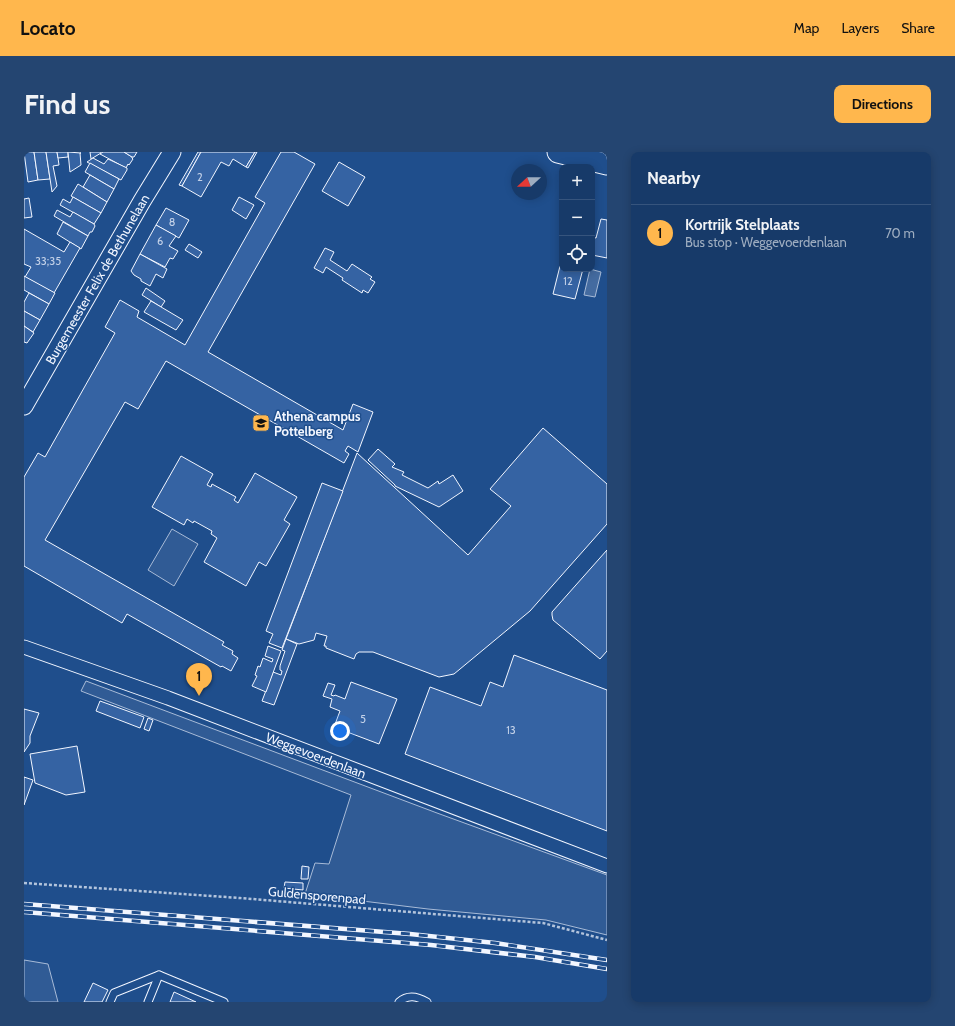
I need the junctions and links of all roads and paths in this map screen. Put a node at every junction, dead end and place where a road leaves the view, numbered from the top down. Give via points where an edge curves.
1 (172, 152) edge
2 (558, 152) edge
3 (607, 164) edge
4 (24, 406) edge
5 (24, 647) edge
6 (607, 866) edge
7 (24, 882) edge
8 (607, 940) edge
9 (159, 975) junction
10 (110, 1002) edge
11 (148, 1002) edge
12 (224, 1002) edge
13 (399, 1002) edge
14 (427, 1002) edge

1 - 4 street, Burgemeester Felix de Bethunelaan
2 - 3 main road
5 - 6 street, Weggevoerdenlaan via 168,698
7 - 8 path, Guldensporenpad via 543,923
9 - 10 lane via 114,993
9 - 11 lane
9 - 12 lane
13 - 14 lane via 412,997

